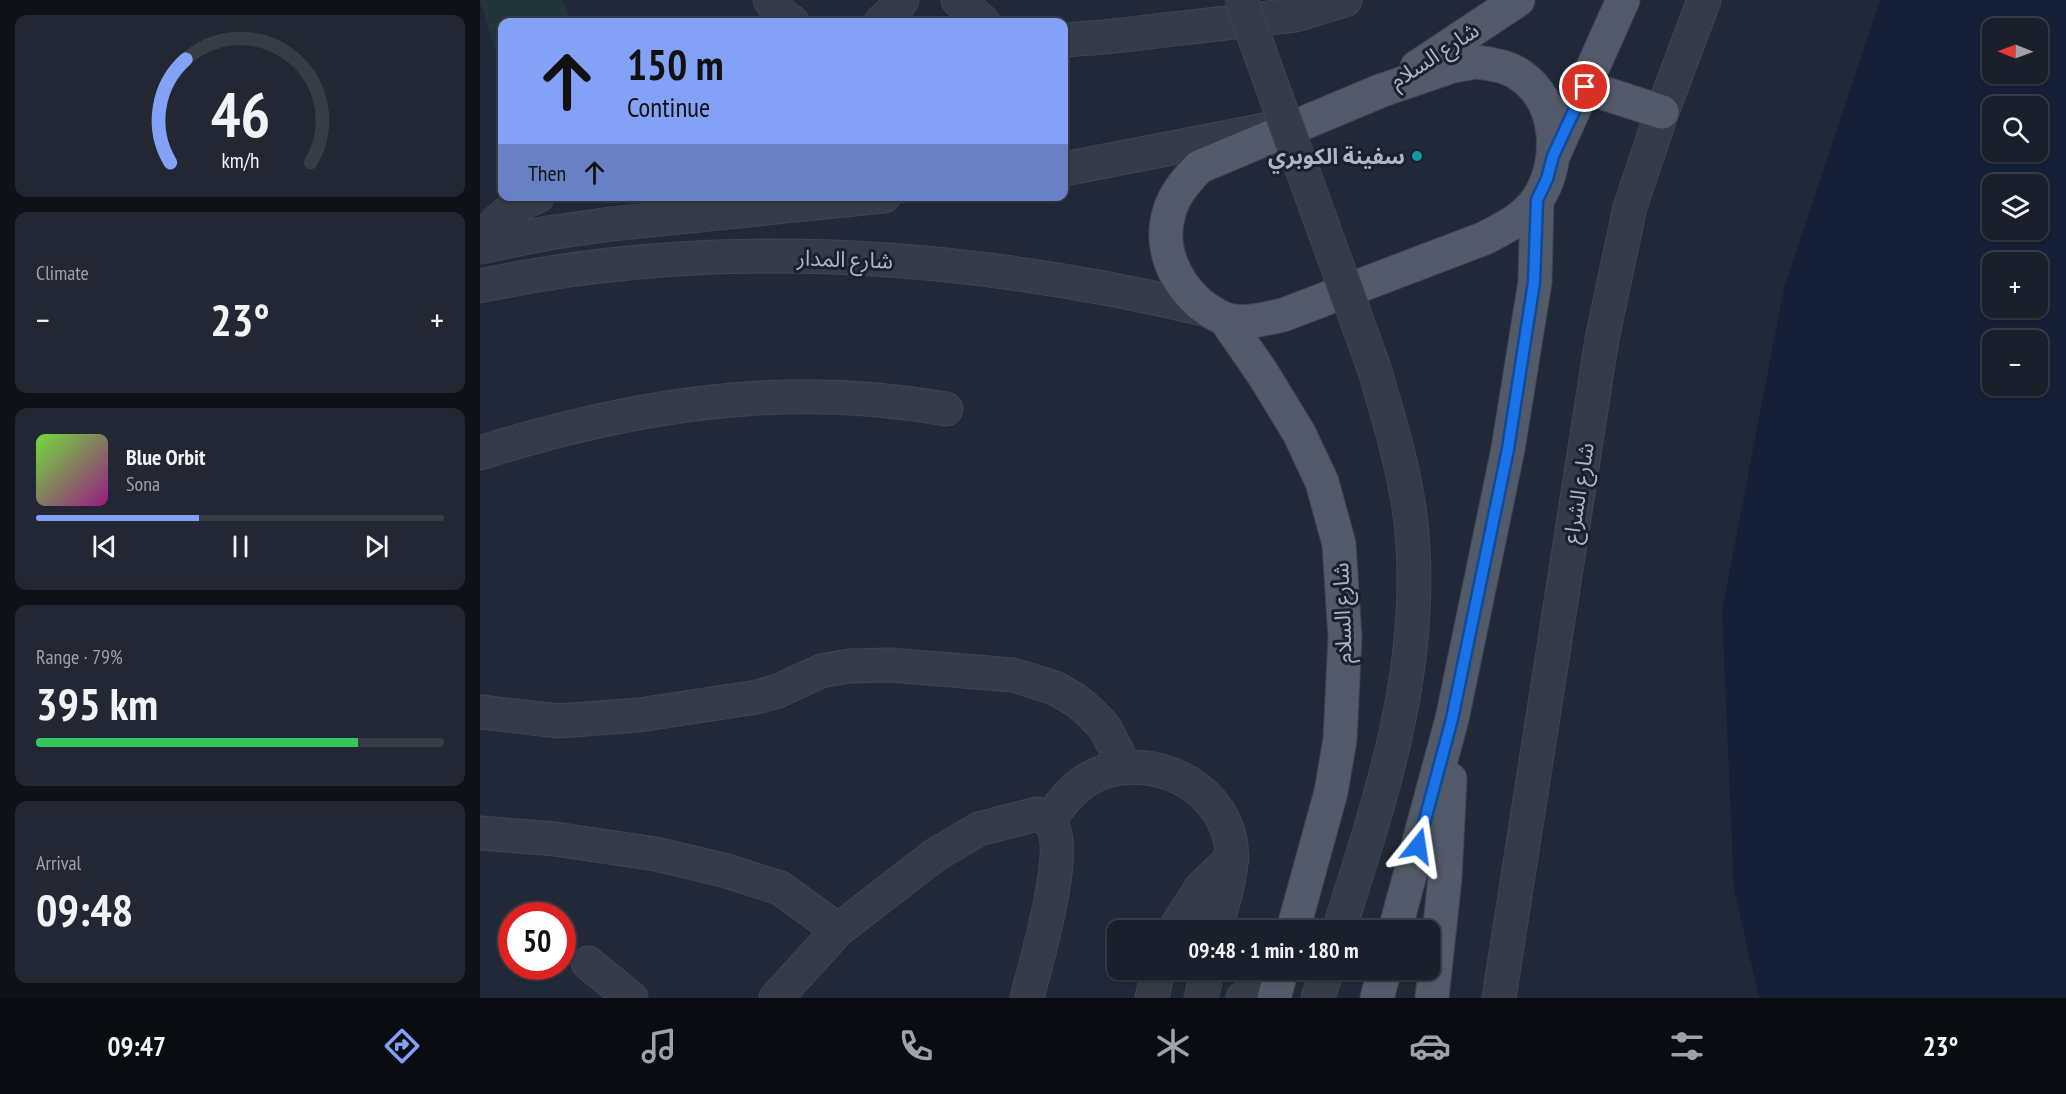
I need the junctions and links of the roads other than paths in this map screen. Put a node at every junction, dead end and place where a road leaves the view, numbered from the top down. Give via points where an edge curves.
1 (763, 0) edge
2 (770, 0) edge
3 (902, 0) edge
4 (958, 0) edge
5 (1241, 0) edge
6 (1345, 0) edge
7 (1518, 0) edge
8 (1623, 0) edge
9 (1704, 0) edge
10 (765, 18) edge
11 (786, 18) edge
12 (885, 18) edge
13 (978, 18) edge
14 (1068, 40) edge
15 (1585, 87) junction
16 (1380, 91) junction
17 (1662, 112) junction
18 (1304, 123) junction
19 (1553, 156) junction
20 (1068, 167) edge
21 (1537, 200) junction
22 (528, 201) edge
23 (835, 201) edge
24 (480, 246) edge
25 (480, 286) edge
26 (1216, 315) junction
27 (946, 409) dead end
28 (480, 453) edge
29 (480, 712) edge
30 (1452, 719) junction
31 (1125, 767) junction
32 (1049, 821) junction
33 (480, 832) edge
34 (1232, 858) junction
35 (1180, 920) edge
36 (1218, 920) edge
37 (1296, 920) edge
38 (1342, 920) edge
39 (1398, 920) edge
40 (838, 930) junction
41 (588, 963) dead end
42 (1156, 980) edge
43 (1206, 980) edge
44 (1279, 980) edge
45 (1324, 980) edge
46 (1382, 980) edge
47 (631, 998) edge
48 (776, 998) edge
49 (1027, 998) edge
50 (1152, 998) edge
51 (1202, 998) edge
52 (1243, 998) edge
53 (1318, 998) edge
54 (1377, 998) edge
55 (1432, 998) edge
56 (1498, 998) edge

1 - 10 street
2 - 11 street
3 - 12 street
4 - 13 street
5 - 38 street, bridge via 1374,368 1399,457 1413,544 1414,598 1403,704 1391,761
6 - 14 street via 1295,15
7 - 16 main road, شارع السلام
8 - 15 main road
9 - 17 street, شارع الشراع
15 - 17 main road
15 - 19 main road
16 - 18 main road, شارع السلام
16 - 19 main road via 1453,66 1476,62 1499,65 1520,75 1537,90 1548,110
17 - 56 street, شارع الشراع via 1630,207 1602,339
18 - 20 street
18 - 26 main road, شارع السلام via 1199,167 1180,187 1169,213 1166,241 1172,268 1186,292
19 - 21 main road
21 - 26 main road via 1514,222 1485,237 1283,315 1242,322
21 - 30 main road via 1534,282 1508,449
22 - 24 street via 495,222
23 - 24 street via 611,224
25 - 26 street, شارع المدار via 574,269 699,258 907,261 1018,273 1138,294
26 - 37 main road, شارع السلام via 1263,374 1299,434 1322,482 1339,544 1345,638 1340,739 1331,792
27 - 28 street via 843,396 693,404 619,415
29 - 31 street via 559,721 639,715 757,697 821,671 849,666 890,665 1013,675 1055,688 1082,706 1105,728
30 - 39 main road
30 - 55 main road via 1446,878
31 - 32 street via 1080,784 1062,800
31 - 34 street via 1166,771 1201,792 1225,825
32 - 40 street via 1036,814 979,829 935,855
32 - 49 street via 1057,856 1053,891
33 - 40 street via 633,851 723,870 780,888
34 - 35 street via 1201,888
34 - 36 street
40 - 48 street
41 - 47 street
42 - 50 street
43 - 51 street
44 - 52 street
45 - 53 street
46 - 54 main road

